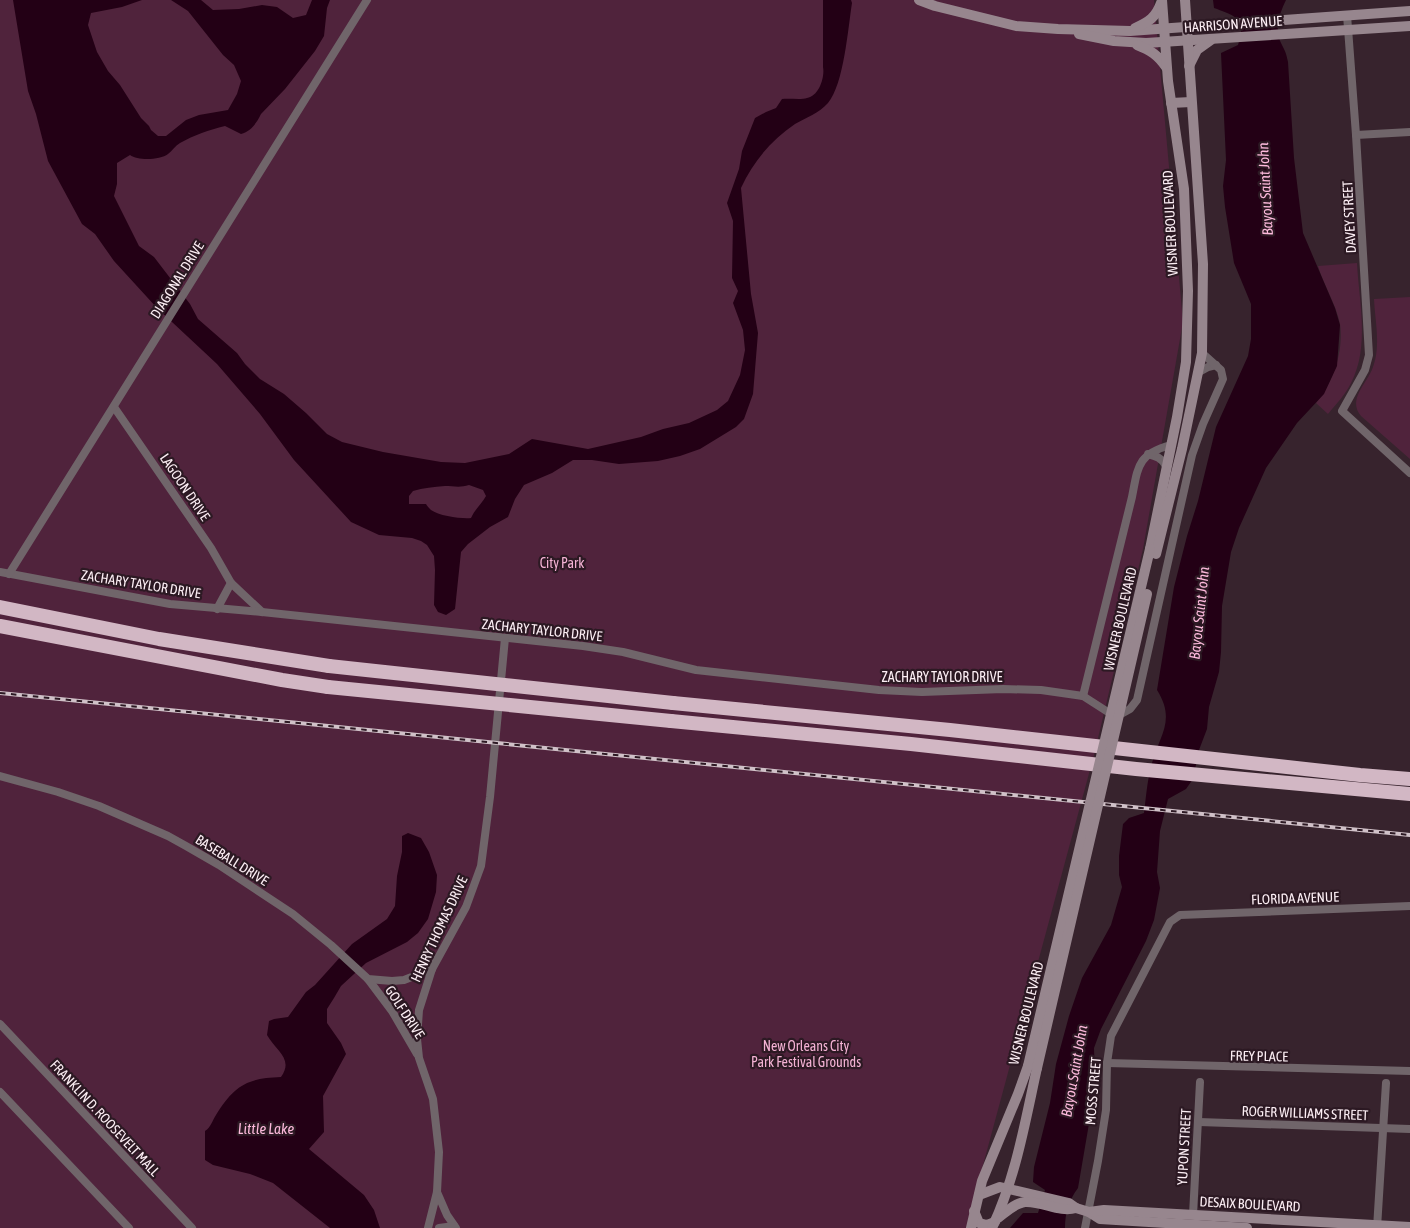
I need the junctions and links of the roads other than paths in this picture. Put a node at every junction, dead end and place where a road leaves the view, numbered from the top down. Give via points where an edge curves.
1 (368, 0) edge
2 (919, 0) edge
3 (1162, 0) edge
4 (1185, 4) edge
5 (1410, 11) edge
6 (1347, 15) junction
7 (1212, 26) junction
8 (1410, 26) edge
9 (1186, 27) junction
10 (1058, 29) junction
11 (1164, 29) junction
12 (1348, 30) junction
13 (1130, 31) junction
14 (1213, 39) junction
15 (1187, 41) junction
16 (1165, 42) junction
17 (1134, 43) junction
18 (1188, 67) junction
19 (1167, 69) junction
20 (1191, 102) junction
21 (1171, 103) junction
22 (1410, 132) edge
23 (1356, 135) junction
24 (1188, 291) junction
25 (1202, 291) junction
26 (1202, 353) junction
27 (1216, 364) junction
28 (1199, 372) junction
29 (114, 407) junction
30 (1171, 445) junction
31 (1148, 454) junction
32 (1166, 466) junction
33 (1410, 473) edge
34 (1153, 551) junction
35 (0, 572) edge
36 (9, 574) junction
37 (231, 584) junction
38 (0, 607) edge
39 (217, 609) junction
40 (262, 612) junction
41 (0, 626) edge
42 (505, 638) junction
43 (1083, 696) junction
44 (0, 776) edge
45 (1410, 778) edge
46 (1410, 794) edge
47 (1410, 906) edge
48 (1180, 915) joint
49 (432, 969) junction
50 (365, 977) junction
51 (0, 1024) edge
52 (419, 1058) junction
53 (1107, 1063) junction
54 (1033, 1067) junction
55 (1410, 1072) edge
56 (1200, 1082) dead end
57 (1386, 1083) dead end
58 (0, 1092) edge
59 (1199, 1122) junction
60 (1384, 1128) junction
61 (1410, 1129) edge
62 (1008, 1189) junction
63 (437, 1192) junction
64 (979, 1195) junction
65 (1041, 1201) junction
66 (974, 1211) junction
67 (1089, 1212) junction
68 (1193, 1220) junction
69 (995, 1223) edge
70 (1377, 1226) edge
71 (455, 1227) edge
72 (1410, 1227) edge
73 (129, 1228) edge
74 (192, 1228) edge
75 (428, 1228) edge
76 (439, 1228) edge
77 (970, 1228) edge
78 (1085, 1228) edge
79 (1247, 1228) edge

1 - 29 street, DIAGONAL DRIVE
2 - 10 street, HARRISON AVENUE via 1016,26
3 - 11 street, WISNER BOULEVARD
3 - 13 street via 1150,21
4 - 7 street via 1196,18
4 - 9 street, WISNER BOULEVARD
5 - 6 street, HARRISON AVENUE
6 - 7 street, HARRISON AVENUE
6 - 12 street, DAVEY STREET
7 - 9 street, HARRISON AVENUE
8 - 12 street, HARRISON AVENUE
9 - 11 street, HARRISON AVENUE
9 - 15 street, WISNER BOULEVARD
10 - 13 street, HARRISON AVENUE
10 - 17 street, HARRISON AVENUE
11 - 13 street, HARRISON AVENUE
11 - 16 street, WISNER BOULEVARD
12 - 14 street, HARRISON AVENUE
12 - 23 street, DAVEY STREET
14 - 15 street, HARRISON AVENUE
14 - 18 street via 1197,50
15 - 16 street, HARRISON AVENUE
15 - 18 street, WISNER BOULEVARD
16 - 17 street, HARRISON AVENUE
16 - 19 street, WISNER BOULEVARD
17 - 19 street via 1160,58
18 - 20 street, WISNER BOULEVARD
19 - 21 street, WISNER BOULEVARD
20 - 21 street
20 - 25 street, WISNER BOULEVARD via 1199,191
21 - 24 street, WISNER BOULEVARD via 1184,189
22 - 23 street
23 - 33 street, DAVEY STREET via 1369,355 1365,370 1342,411
24 - 25 street
24 - 30 street, WISNER BOULEVARD via 1186,362
25 - 26 street, WISNER BOULEVARD
26 - 27 street
26 - 28 street, WISNER BOULEVARD
27 - 28 street
27 - 43 street, ZACHARY TAYLOR DRIVE via 1222,379 1192,456 1137,700 1130,709 1112,714
28 - 34 street, WISNER BOULEVARD via 1182,449
29 - 36 street, DIAGONAL DRIVE
29 - 37 street, LAGOON DRIVE via 211,548
30 - 31 street
30 - 32 street, WISNER BOULEVARD
31 - 32 street via 1157,456
31 - 43 street via 1141,460 1138,470
32 - 34 street, WISNER BOULEVARD
34 - 54 street, WISNER BOULEVARD, bridge
35 - 36 street, ZACHARY TAYLOR DRIVE
36 - 39 street, ZACHARY TAYLOR DRIVE via 170,604
37 - 39 street
37 - 40 street, LAGOON DRIVE
38 - 45 highway, bridge via 159,639 329,666
39 - 40 street, ZACHARY TAYLOR DRIVE
40 - 42 street, ZACHARY TAYLOR DRIVE
41 - 46 highway, bridge via 328,687
42 - 43 street, ZACHARY TAYLOR DRIVE via 623,652 696,670 879,690 1041,690
42 - 49 street, HENRY THOMAS DRIVE via 481,866 466,907
44 - 50 street, BASEBALL DRIVE via 99,806 168,836 294,914
47 - 48 street, FLORIDA AVENUE
48 - 53 street, MOSS STREET via 1170,922 1115,1026
49 - 50 street via 404,980
49 - 52 street, HENRY THOMAS DRIVE via 419,1010
50 - 52 street, GOLF DRIVE via 392,1011
51 - 74 street, FRANKLIN D. ROOSEVELT MALL
52 - 63 street, HENRY THOMAS DRIVE via 437,1122
53 - 55 street, FREY PLACE
53 - 67 street, MOSS STREET via 1106,1110
54 - 62 street, WISNER BOULEVARD via 1019,1151
54 - 64 street, WISNER BOULEVARD via 1018,1094
56 - 59 street, YUPON STREET
57 - 60 street
58 - 73 street
59 - 60 street, ROGER WILLIAMS STREET
59 - 68 street, YUPON STREET
60 - 61 street, ROGER WILLIAMS STREET
60 - 70 street
62 - 64 street, DESAIX BOULEVARD via 1000,1187
62 - 65 street, DESAIX BOULEVARD
62 - 69 street, WISNER BOULEVARD
63 - 71 street
63 - 75 street, HENRY THOMAS DRIVE
64 - 66 street, WISNER BOULEVARD
65 - 67 street, DESAIX BOULEVARD
65 - 69 street, DESAIX BOULEVARD via 1012,1207
66 - 69 street via 980,1223
66 - 77 street, WISNER BOULEVARD
67 - 68 street, DESAIX BOULEVARD via 1104,1210
67 - 78 street, MOSS STREET
68 - 70 street, DESAIX BOULEVARD
68 - 79 street, DESAIX BOULEVARD
70 - 72 street, DESAIX BOULEVARD
71 - 76 street

